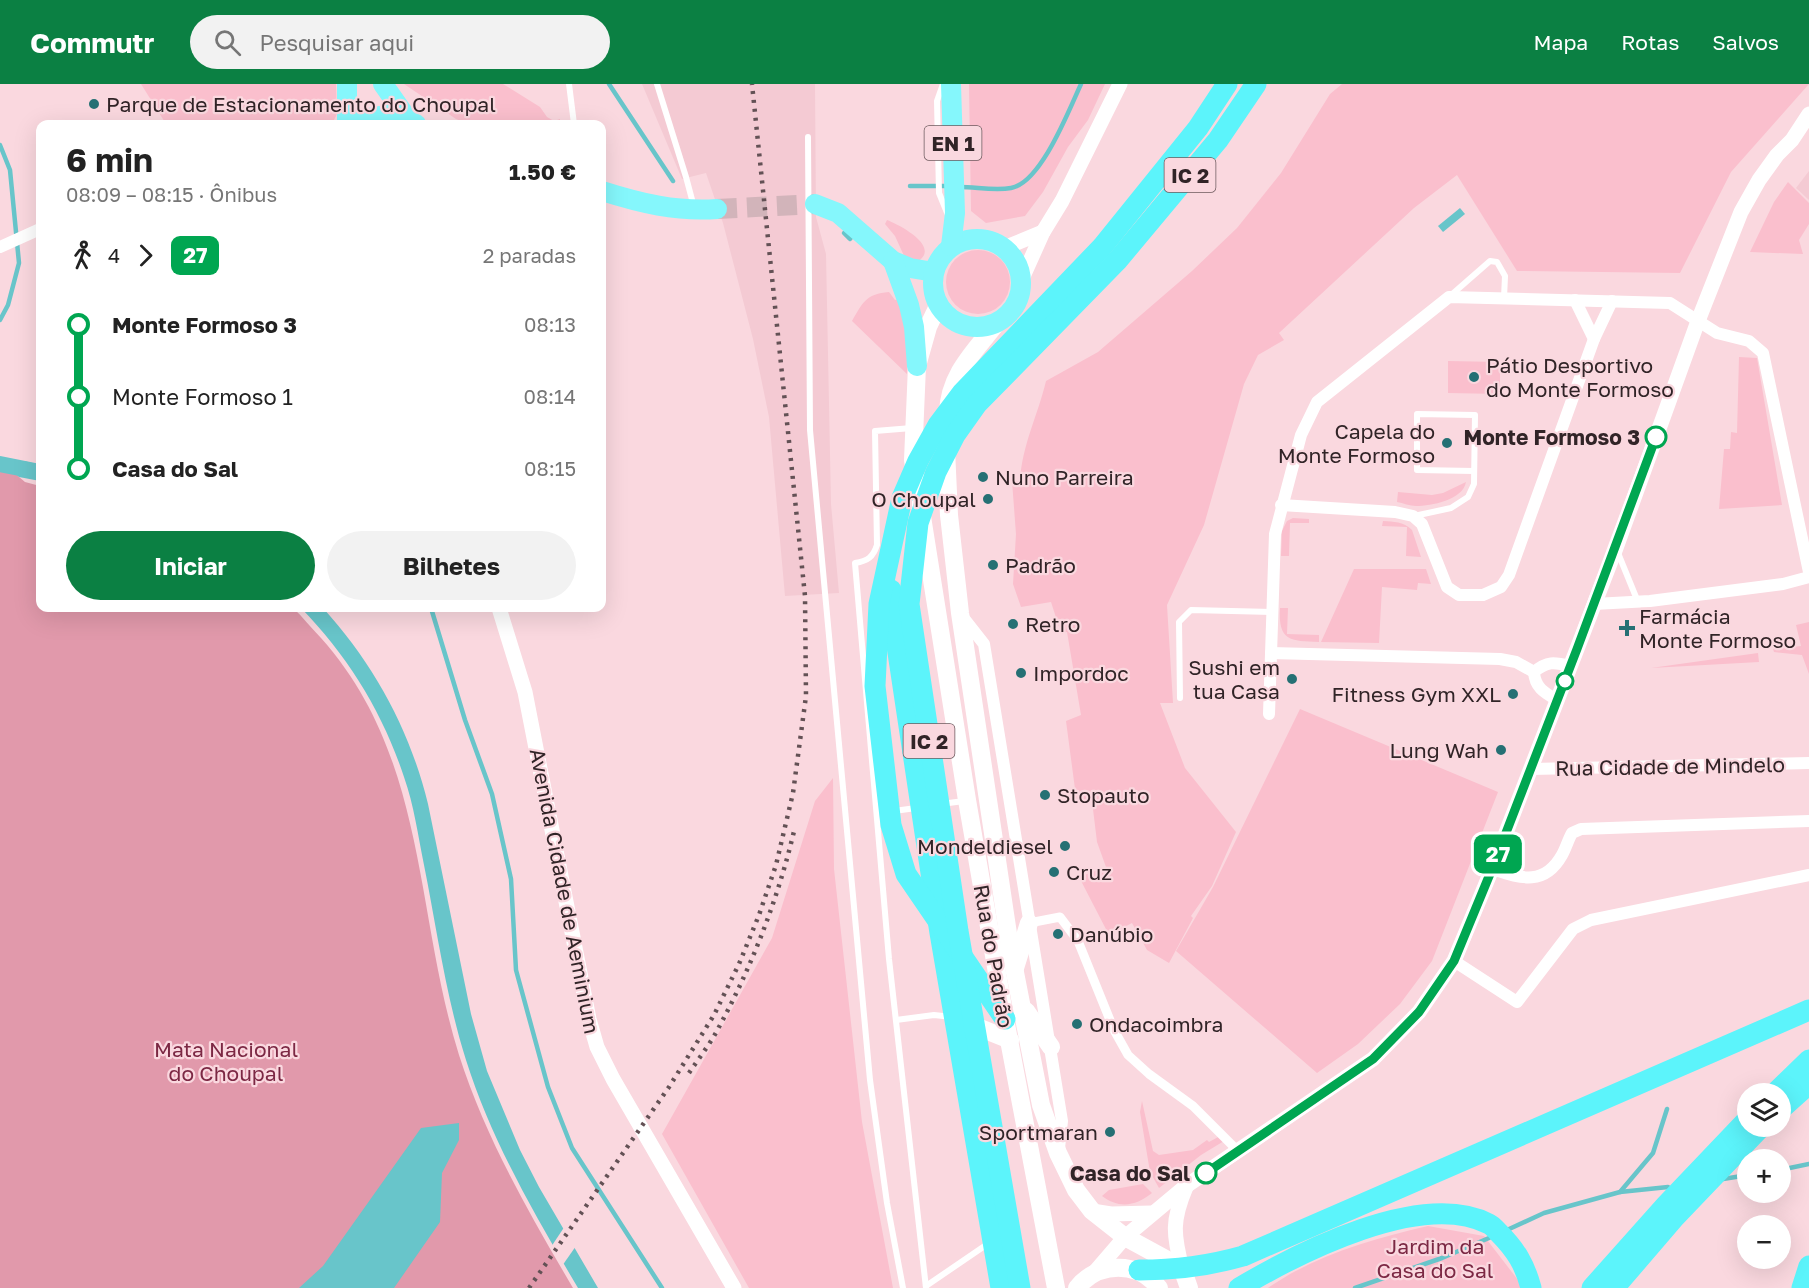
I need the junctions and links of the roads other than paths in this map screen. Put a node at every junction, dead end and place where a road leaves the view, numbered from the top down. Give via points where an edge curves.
1 (347, 84) edge
2 (383, 84) edge
3 (569, 84) edge
4 (657, 84) edge
5 (943, 84) edge
6 (951, 84) edge
7 (1120, 84) edge
8 (1227, 84) edge
9 (1256, 84) edge
10 (1809, 114) edge
11 (346, 120) edge
12 (365, 120) edge
13 (401, 120) edge
14 (410, 120) edge
15 (574, 120) edge
16 (1809, 133) edge
17 (808, 137) dead end
18 (1792, 140) junction
19 (606, 192) edge
20 (815, 204) tunnel mouth
21 (717, 209) tunnel mouth
22 (694, 210) junction
23 (951, 211) junction
24 (36, 230) edge
25 (1043, 232) junction
26 (972, 240) junction
27 (951, 246) junction
28 (0, 247) edge
29 (1004, 248) junction
30 (1110, 254) junction
31 (896, 269) junction
32 (934, 272) junction
33 (1021, 281) junction
34 (1449, 297) junction
35 (1504, 299) junction
36 (1575, 300) junction
37 (936, 301) junction
38 (1612, 302) junction
39 (1698, 321) junction
40 (996, 324) junction
41 (1594, 339) junction
42 (917, 366) junction
43 (914, 428) junction
44 (1474, 471) junction
45 (1281, 505) junction
46 (1413, 516) junction
47 (892, 545) junction
48 (1616, 548) junction
49 (1809, 572) edge
50 (1809, 577) edge
51 (1644, 602) junction
52 (1594, 604) junction
53 (501, 612) edge
54 (1273, 612) junction
55 (960, 613) junction
56 (1271, 653) junction
57 (1571, 666) junction
58 (1534, 672) junction
59 (1180, 698) dead end
60 (1557, 700) junction
61 (1269, 714) dead end
62 (1809, 763) edge
63 (1531, 769) junction
64 (967, 800) junction
65 (875, 814) junction
66 (1809, 820) edge
67 (1492, 869) junction
68 (1809, 875) edge
69 (1029, 923) junction
70 (1454, 961) junction
71 (1015, 970) junction
72 (1022, 1004) junction
73 (1809, 1010) edge
74 (1005, 1019) junction
75 (896, 1020) junction
76 (970, 1024) junction
77 (1010, 1040) junction
78 (1051, 1047) junction
79 (1809, 1060) edge
80 (1785, 1083) edge
81 (1809, 1084) edge
82 (1791, 1100) edge
83 (1737, 1131) edge
84 (1751, 1137) edge
85 (1238, 1151) junction
86 (1058, 1153) junction
87 (1186, 1186) junction
88 (1092, 1211) junction
89 (1151, 1214) junction
90 (1125, 1237) junction
91 (1809, 1266) edge
92 (1182, 1268) junction
93 (1138, 1270) junction
94 (1094, 1273) junction
95 (1528, 1278) edge
96 (926, 1287) edge
97 (734, 1288) edge
98 (903, 1288) edge
99 (1001, 1288) edge
100 (1020, 1288) edge
101 (1056, 1288) edge
102 (1077, 1288) edge
103 (1160, 1288) edge
104 (1189, 1288) edge
105 (1239, 1288) edge
106 (1592, 1288) edge
107 (1614, 1288) edge
108 (1802, 1288) edge

1 - 11 main road
2 - 14 main road
3 - 15 lane
4 - 22 lane
5 - 23 lane via 937,101 939,194
6 - 23 main road, EN 1
7 - 25 street
8 - 30 highway, IC 2
9 - 30 highway, IC 2 via 1218,140
10 - 18 street
12 - 13 main road via 383,115
16 - 18 street
17 - 98 lane via 811,442 867,1052
18 - 39 street via 1759,180 1741,212
19 - 22 main road via 649,204
20 - 31 main road via 838,213
21 - 22 main road
23 - 26 main road
23 - 27 main road, EN 1
24 - 28 street
25 - 29 street
25 - 33 street
26 - 27 main road
26 - 29 main road via 993,242
27 - 32 main road via 937,261
29 - 33 main road via 1013,257
30 - 47 highway, IC 2 via 962,393 938,425 902,498
30 - 100 highway, IC 2 via 977,404 955,435 936,472 918,523 909,604 958,931
31 - 32 main road
31 - 37 main road
31 - 42 main road via 914,327
32 - 37 main road
33 - 40 main road via 1015,306
34 - 35 street
34 - 35 lane via 1490,261 1497,262 1505,276
34 - 45 street via 1317,402 1301,435
35 - 36 street
36 - 38 street
36 - 41 street
37 - 40 main road via 946,316 964,326 983,328
37 - 42 main road, Rua do Padrão
38 - 39 street via 1670,303
38 - 41 street
39 - 48 street
39 - 49 street via 1717,333 1749,341 1763,353
40 - 55 main road, Rua do Padrão via 955,377 948,402 946,458
41 - 46 street via 1509,575 1501,587 1483,595 1459,595 1447,587 1422,524
42 - 43 main road, Rua do Padrão
43 - 64 main road, Rua do Padrão via 913,460
43 - 65 lane via 875,431 877,545 873,556 855,563
44 - 44 lane via 1474,415 1417,414 1417,470
44 - 46 lane via 1474,484 1468,496 1451,508
45 - 46 street
45 - 54 street via 1275,534
47 - 74 highway via 879,604 875,686 891,825 906,874
47 - 99 highway, IC 2 via 892,617 940,933
48 - 51 lane
48 - 52 street
50 - 51 street via 1783,584
51 - 52 street
52 - 57 street
53 - 97 street, Avenida Cidade de Aeminium via 525,692 597,1047
54 - 56 street
54 - 59 lane via 1191,610 1179,622
55 - 69 street, Rua do Padrão via 984,644
55 - 71 main road, Rua do Padrão
56 - 58 street via 1500,659
56 - 61 street
57 - 58 street via 1543,665
57 - 60 street
58 - 60 street via 1534,681 1541,690
60 - 63 street
62 - 63 street, Rua Cidade de Mindelo
63 - 67 street
64 - 65 lane
64 - 74 main road, Rua do Padrão
65 - 75 lane
66 - 67 street via 1581,829 1572,833 1563,854 1541,875 1522,879
67 - 70 street
68 - 70 street via 1591,920 1573,929 1518,1002
69 - 71 main road
69 - 78 street, Rua do Padrão
69 - 85 street via 1060,917 1078,941 1128,1055 1193,1106
70 - 85 street via 1419,1012 1373,1059
71 - 72 main road, Rua do Padrão
72 - 78 main road
72 - 86 main road, Rua do Padrão via 1041,1105
73 - 92 highway via 1243,1256
74 - 77 main road, Rua do Padrão
75 - 76 lane via 934,1016
75 - 96 lane
76 - 77 main road
76 - 96 lane via 1004,1227 979,1251
77 - 101 main road, Rua do Padrão
78 - 86 street, Rua do Padrão via 1062,1121
79 - 80 highway
81 - 82 highway
83 - 106 highway
84 - 107 highway
85 - 87 street
86 - 88 main road, Rua do Padrão via 1076,1190
87 - 89 street
87 - 92 street via 1174,1224
88 - 89 street
88 - 90 main road, Rua do Padrão
89 - 90 street
90 - 92 main road, Rua do Padrão
90 - 94 street
91 - 108 highway
92 - 93 highway
92 - 104 main road
93 - 94 main road via 1125,1267
93 - 103 main road
94 - 102 main road
95 - 105 highway via 1514,1248 1491,1225 1464,1215 1428,1214 1365,1228 1281,1264

